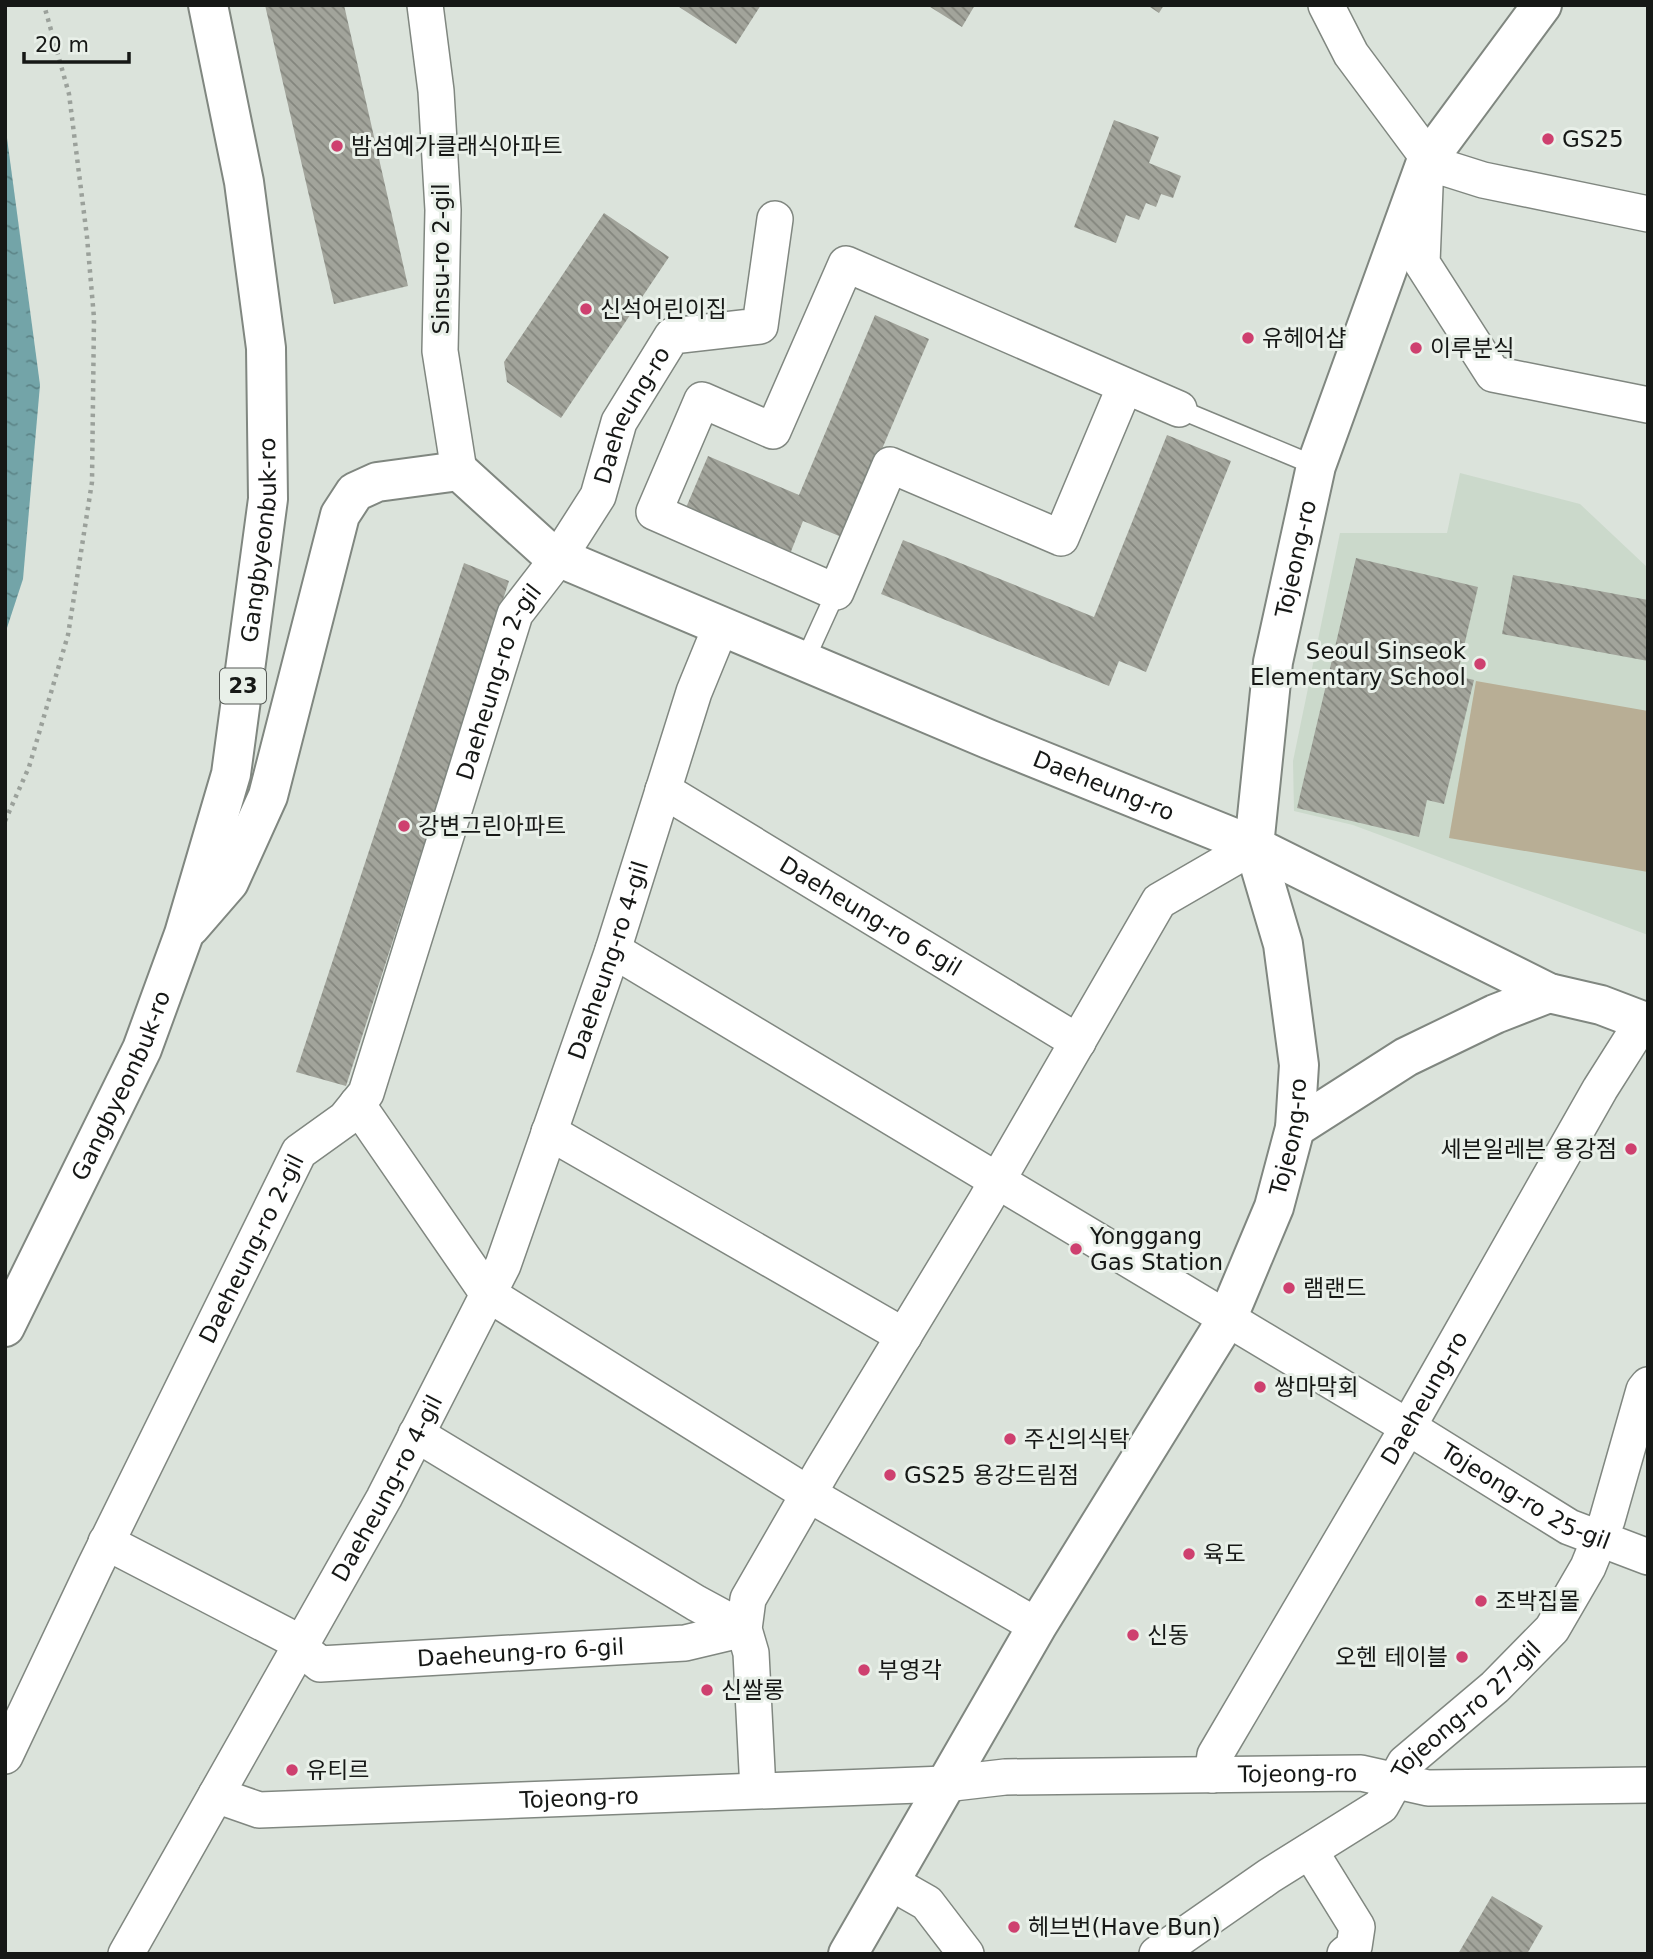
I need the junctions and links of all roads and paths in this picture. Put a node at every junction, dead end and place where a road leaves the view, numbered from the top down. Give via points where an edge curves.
1 (44, 5) edge
2 (208, 5) edge
3 (425, 5) edge
4 (1326, 5) edge
5 (1542, 5) edge
6 (1427, 160) junction
7 (1648, 214) edge
8 (775, 219) dead end
9 (1125, 386) junction
10 (1648, 405) edge
11 (1179, 410) joint
12 (1316, 466) junction
13 (459, 471) junction
14 (559, 556) junction
15 (836, 592) junction
16 (721, 626) junction
17 (805, 660) junction
18 (663, 790) junction
19 (5, 821) edge
20 (1254, 846) junction
21 (184, 934) junction
22 (613, 950) junction
23 (1549, 993) junction
24 (1646, 1026) edge
25 (1078, 1042) junction
26 (357, 1104) junction
27 (1295, 1129) junction
28 (549, 1132) junction
29 (997, 1180) junction
30 (488, 1294) junction
31 (1227, 1319) junction
32 (5, 1326) edge
33 (904, 1336) junction
34 (1648, 1385) edge
35 (1408, 1427) junction
36 (416, 1434) junction
37 (810, 1495) junction
38 (1598, 1539) junction
39 (106, 1542) junction
40 (1648, 1557) edge
41 (1037, 1626) junction
42 (744, 1629) junction
43 (300, 1645) junction
44 (5, 1756) edge
45 (1212, 1775) junction
46 (1394, 1780) junction
47 (945, 1784) junction
48 (1648, 1785) edge
49 (758, 1790) junction
50 (216, 1795) junction
51 (1310, 1851) junction
52 (890, 1882) junction
53 (1351, 1940) edge
54 (125, 1954) edge
55 (848, 1954) edge
56 (966, 1954) edge
57 (1157, 1954) edge

1 - 19 path via 69,94 87,237 94,318 92,482 68,635 29,767
2 - 21 main road, Gangbyeonbuk-ro / 23 via 244,182 266,348 268,499 230,774
3 - 13 street, Sinsu-ro 2-gil via 443,198 440,351
4 - 6 street via 1351,54
5 - 6 main road, Tojeong-ro
6 - 7 street via 1483,180
6 - 10 street via 1422,263 1493,374
6 - 12 main road, Tojeong-ro
8 - 14 street, Daeheung-ro via 760,326 673,336 619,422 598,496
9 - 11 street
9 - 15 street via 1060,538 890,465
9 - 15 street via 846,264 773,431 702,400 654,512
11 - 12 lane
12 - 20 main road, Tojeong-ro via 1273,662
13 - 14 main road, Daeheung-ro via 546,550
13 - 21 main road via 377,482 355,492 340,515 268,796 229,883
14 - 16 main road, Daeheung-ro
14 - 26 street, Daeheung-ro 2-gil via 515,614 366,1093
15 - 17 lane
16 - 17 main road, Daeheung-ro
16 - 18 street, Daeheung-ro 4-gil
17 - 20 main road, Daeheung-ro
18 - 22 street, Daeheung-ro 4-gil
18 - 25 street, Daeheung-ro 6-gil
20 - 23 main road, Daeheung-ro
20 - 25 street via 1159,901
20 - 27 main road, Tojeong-ro via 1283,944 1299,1065
21 - 32 main road, Gangbyeonbuk-ro / 23 via 142,1049
22 - 28 street, Daeheung-ro 4-gil
22 - 29 street
23 - 24 main road, Daeheung-ro via 1601,1005
23 - 27 main road via 1405,1057
24 - 35 street, Daeheung-ro via 1600,1089
25 - 29 street
26 - 30 street
26 - 39 street, Daeheung-ro 2-gil via 345,1119 299,1152
27 - 31 main road, Tojeong-ro via 1274,1207
28 - 30 street, Daeheung-ro 4-gil via 503,1265
28 - 33 street
29 - 31 street
29 - 33 street
30 - 36 street, Daeheung-ro 4-gil
30 - 37 street
31 - 35 street, Tojeong-ro 25-gil
31 - 41 main road, Tojeong-ro
33 - 37 street
34 - 38 street, Tojeong-ro 27-gil
35 - 38 street, Tojeong-ro 25-gil via 1569,1527
35 - 45 street, Daeheung-ro via 1215,1755
36 - 42 street
36 - 43 street, Daeheung-ro 4-gil
37 - 41 street
37 - 42 street via 748,1599
38 - 40 street, Tojeong-ro 25-gil
38 - 46 street, Tojeong-ro 27-gil via 1588,1567 1552,1629 1495,1687 1405,1763
39 - 43 street
39 - 44 street, Daeheung-ro 2-gil
41 - 47 main road, Tojeong-ro
42 - 43 street, Daeheung-ro 6-gil via 685,1643 320,1664
42 - 49 street via 751,1653
43 - 50 street, Daeheung-ro 4-gil
45 - 46 street, Tojeong-ro via 1361,1773
45 - 47 street, Tojeong-ro via 1004,1777
46 - 48 street, Tojeong-ro via 1427,1788
46 - 51 street, Tojeong-ro 27-gil via 1381,1806
47 - 49 street, Tojeong-ro
47 - 52 main road, Tojeong-ro
49 - 50 street, Tojeong-ro via 259,1810
50 - 54 street, Daeheung-ro 4-gil
51 - 53 street
51 - 57 street, Tojeong-ro 27-gil
52 - 55 main road, Tojeong-ro
52 - 56 street via 927,1903

